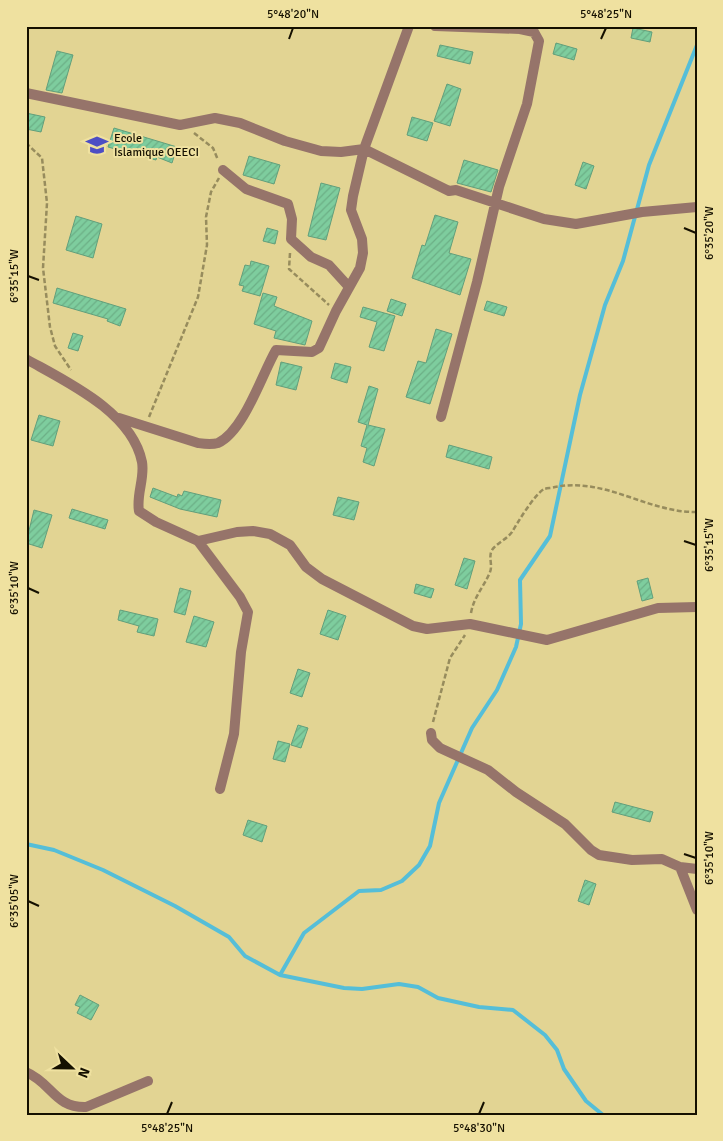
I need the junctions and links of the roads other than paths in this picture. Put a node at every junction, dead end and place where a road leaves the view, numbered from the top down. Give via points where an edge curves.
1 (409, 26) edge
2 (436, 26) edge
3 (26, 92) edge
4 (364, 149) junction
5 (223, 170) road end
6 (495, 204) junction
7 (697, 207) edge
8 (349, 287) junction
9 (26, 359) edge
10 (441, 416) dead end
11 (118, 417) junction
12 (198, 541) junction
13 (697, 607) edge
14 (431, 734) road end
15 (220, 789) dead end
16 (680, 867) junction
17 (697, 869) edge
18 (697, 910) edge
19 (26, 1072) edge
20 (148, 1081) dead end

1 - 4 street
2 - 6 street via 520,29 538,36 527,104
3 - 4 street via 180,125 216,118 321,151
4 - 6 street via 432,184
4 - 8 street via 351,210 362,239 362,252 360,268
5 - 8 street via 246,189 288,204 292,219 291,239 311,257 329,265
6 - 7 street via 544,219 576,224 642,212
6 - 10 street
8 - 11 street via 319,348 312,352 276,350 242,418 220,442 212,445 198,443
9 - 11 street
11 - 12 street via 133,438 143,465 137,499 139,511
12 - 13 street via 236,532 270,534 290,546 306,567 322,579 413,626 427,629 470,624 547,640 658,608
12 - 15 street via 248,612 234,734
14 - 16 street via 440,748 488,770 565,824 599,855 632,860 662,859
16 - 17 street
16 - 18 street
19 - 20 street via 37,1077 67,1105 76,1107 86,1107

